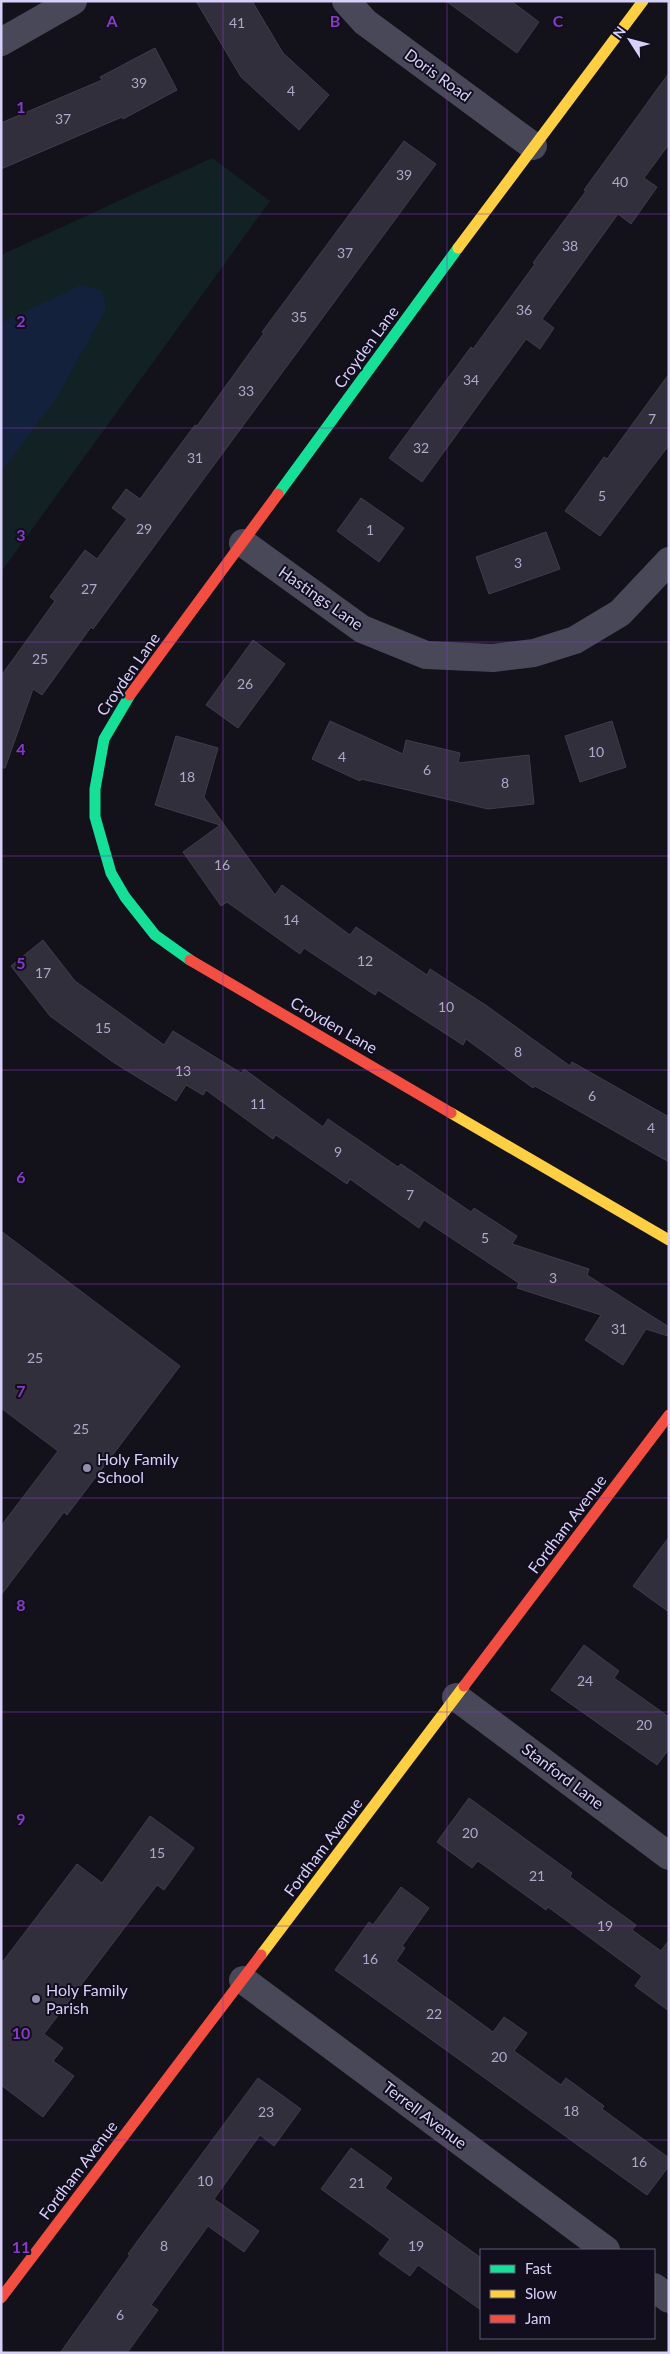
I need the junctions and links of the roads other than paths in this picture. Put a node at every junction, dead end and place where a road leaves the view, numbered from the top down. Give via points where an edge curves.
1 (346, 1) edge
2 (643, 1) edge
3 (64, 3) edge
4 (1, 42) edge
5 (534, 146) junction
6 (243, 543) junction
7 (669, 561) edge
8 (669, 1240) edge
9 (669, 1415) edge
10 (456, 1697) junction
11 (669, 1856) edge
12 (244, 1980) junction
13 (605, 2249) edge
14 (655, 2288) edge
15 (1, 2298) edge
16 (669, 2298) edge

1 - 5 street, Doris Road via 365,22
2 - 5 street, Croyden Lane
3 - 4 street
5 - 6 street, Croyden Lane
6 - 7 street, Hastings Lane via 362,629 426,655 493,658 534,653 575,640 620,613
6 - 8 street, Croyden Lane via 120,709 104,739 95,789 95,817 111,873 125,897 155,935 187,958
9 - 10 street, Fordham Avenue
10 - 11 street, Stanford Lane
10 - 12 street, Fordham Avenue
12 - 13 street, Terrell Avenue
12 - 15 street, Fordham Avenue
14 - 16 street

